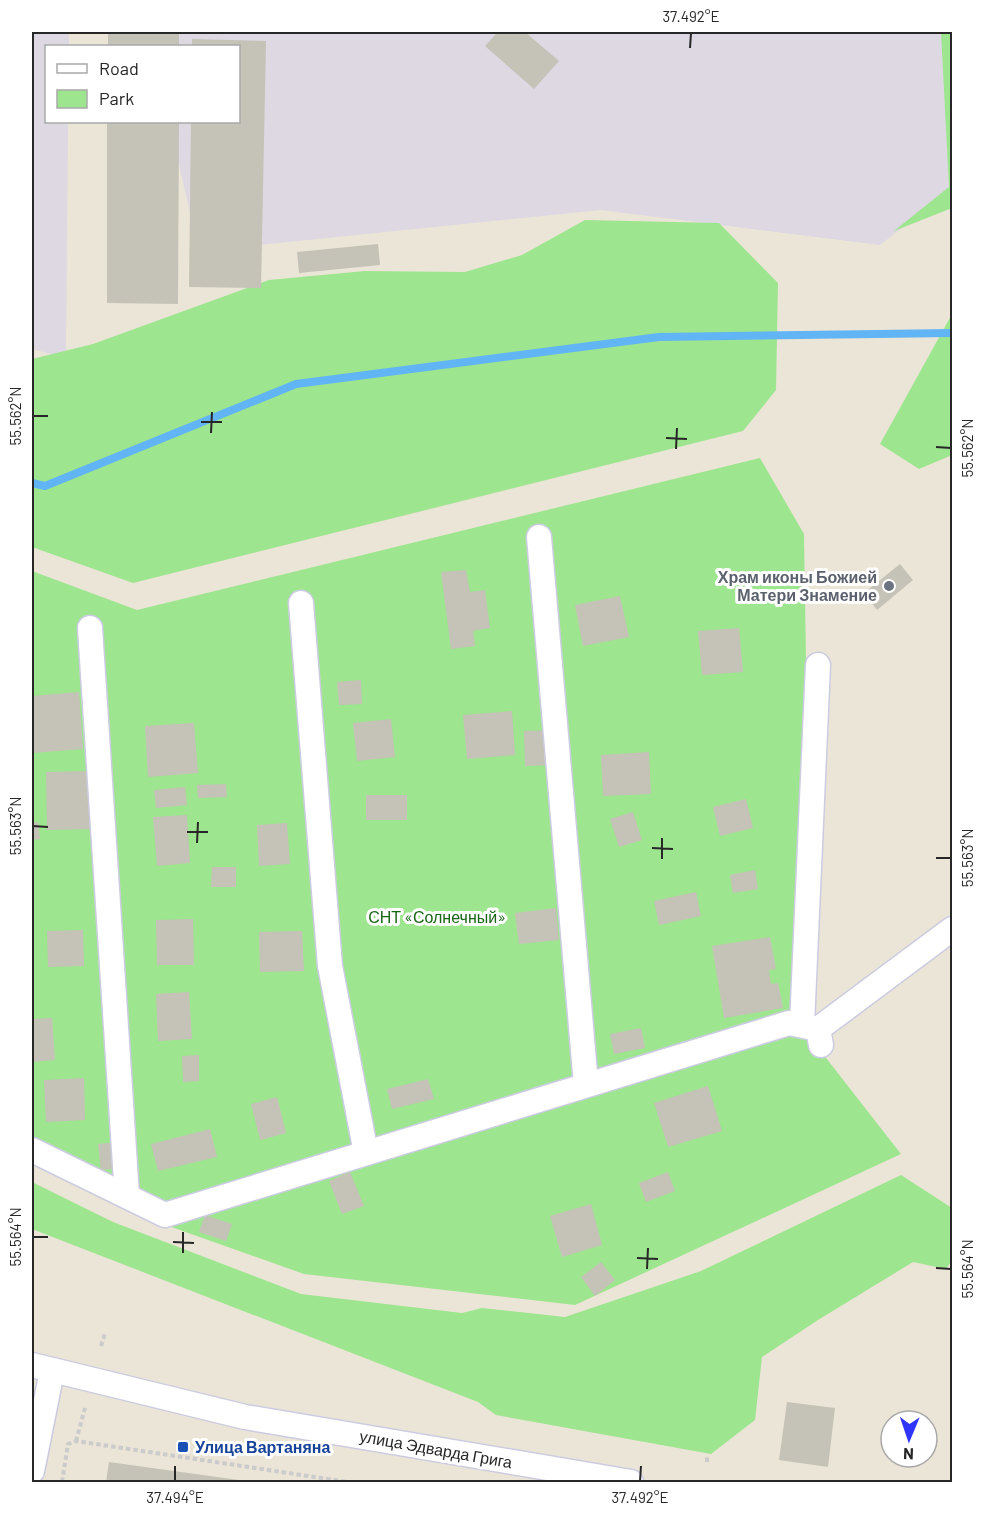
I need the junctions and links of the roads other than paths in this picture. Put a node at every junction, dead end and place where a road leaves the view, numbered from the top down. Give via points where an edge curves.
1 (539, 537) dead end
2 (301, 603) dead end
3 (90, 628) dead end
4 (818, 665) dead end
5 (952, 929) edge
6 (814, 1033) junction
7 (586, 1085) junction
8 (32, 1150) edge
9 (366, 1153) junction
10 (126, 1196) junction
11 (42, 1368) edge
12 (32, 1471) edge
13 (631, 1482) edge

1 - 7 street
2 - 9 street via 330,966
3 - 10 street
4 - 6 street
5 - 6 street
6 - 7 street via 789,1023
7 - 9 street
8 - 10 street
9 - 10 street via 165,1215
11 - 12 street
11 - 13 street, улица Эдварда Грига via 245,1417

